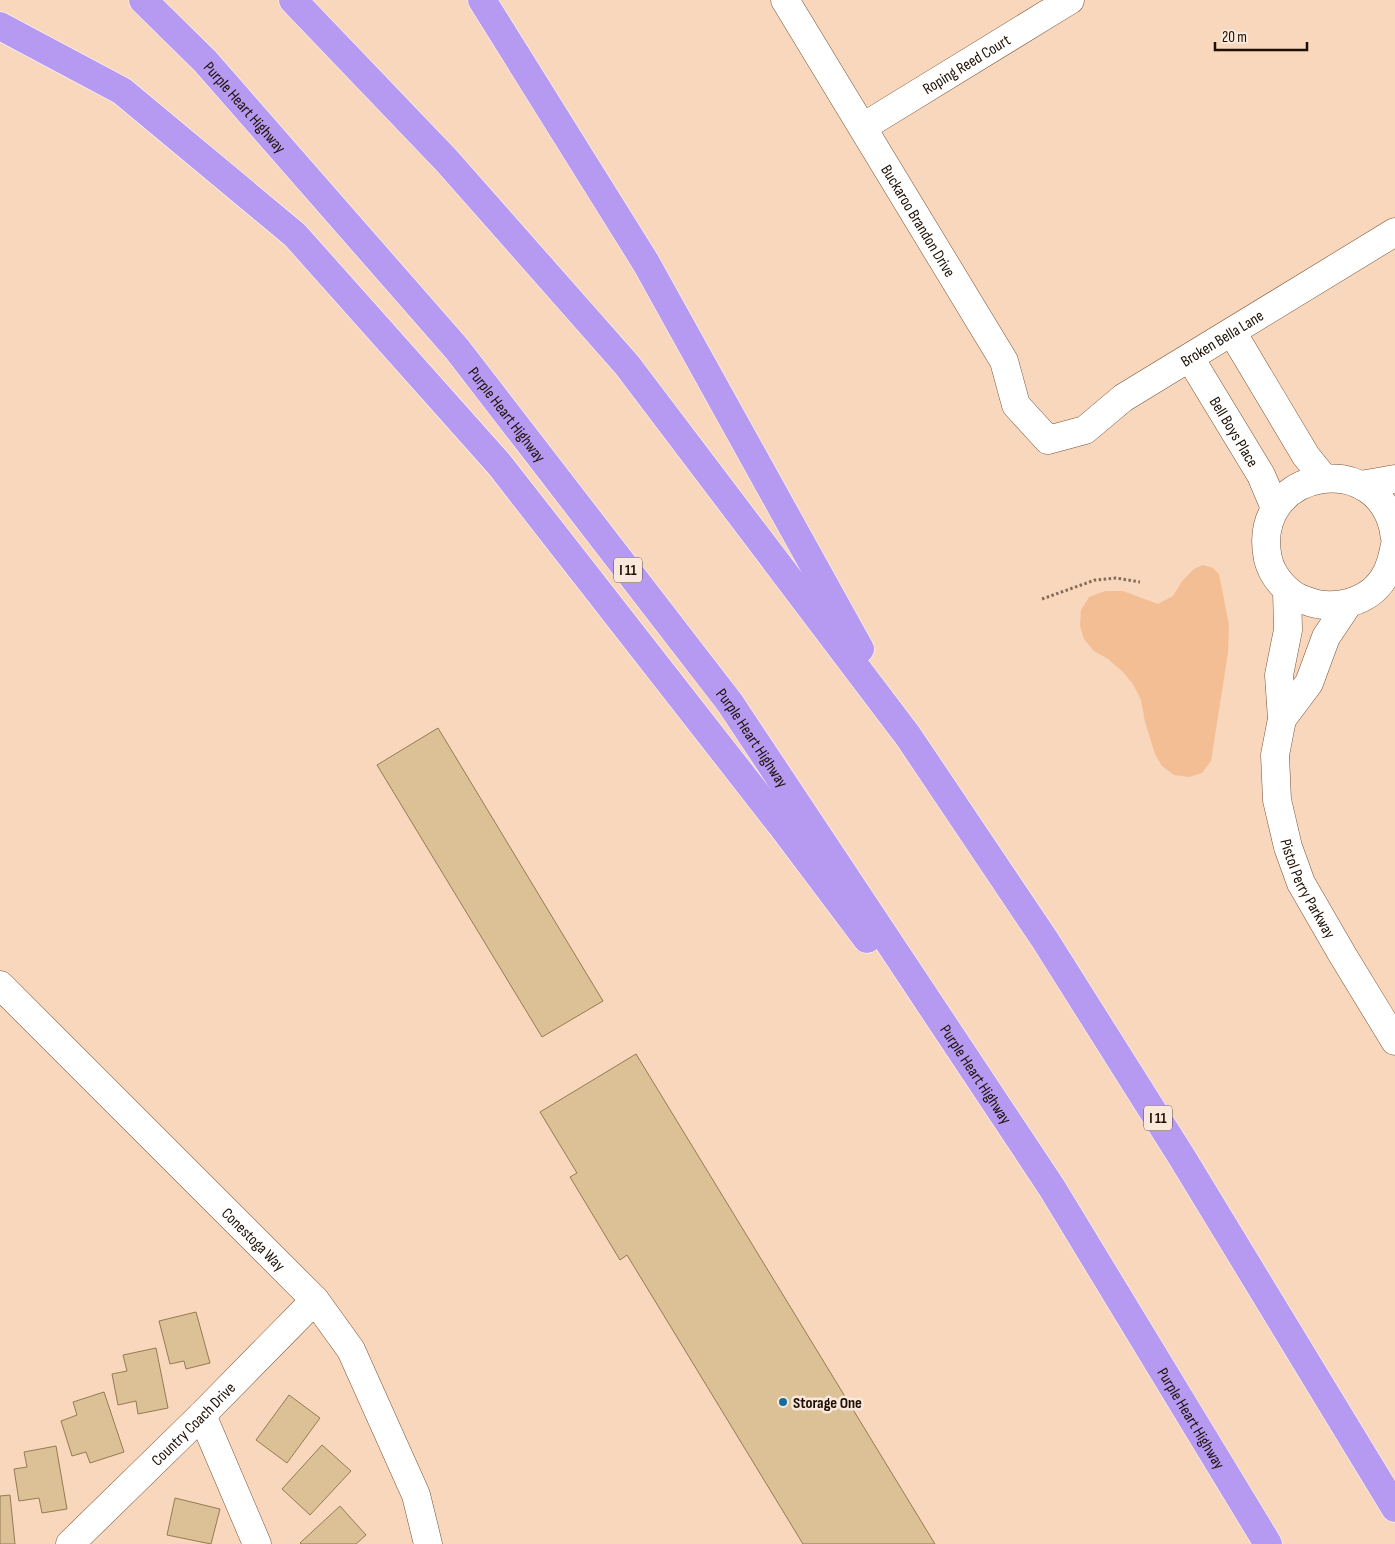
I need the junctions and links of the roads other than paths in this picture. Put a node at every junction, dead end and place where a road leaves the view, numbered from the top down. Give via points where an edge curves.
1 (143, 0) edge
2 (293, 0) edge
3 (482, 0) edge
4 (785, 0) edge
5 (1070, 0) edge
6 (0, 26) edge
7 (863, 127) junction
8 (1395, 232) edge
9 (1232, 332) junction
10 (1190, 358) junction
11 (1048, 440) joint
12 (1323, 477) junction
13 (1395, 479) edge
14 (1361, 485) junction
15 (1275, 508) junction
16 (1395, 538) edge
17 (1395, 545) edge
18 (1287, 590) junction
19 (1348, 604) junction
20 (1282, 719) junction
21 (908, 736) junction
22 (0, 985) edge
23 (1395, 1041) edge
24 (1052, 1188) junction
25 (315, 1300) junction
26 (202, 1415) junction
27 (1395, 1508) edge
28 (70, 1544) edge
29 (257, 1544) edge
30 (428, 1544) edge
31 (1268, 1544) edge

1 - 24 highway, Purple Heart Highway / I 11 via 205,61 457,349 730,703
2 - 21 highway, I 11 via 447,161 627,366
3 - 21 highway via 646,263
4 - 7 street, Buckaroo Brandon Drive
5 - 7 street, Roping Reed Court
6 - 24 highway via 122,91 295,235 499,464 781,825
7 - 11 street, Buckaroo Brandon Drive via 1004,361 1016,405
8 - 9 street, Broken Bella Lane
9 - 10 street, Broken Bella Lane
9 - 12 street via 1306,456
10 - 11 street, Broken Bella Lane via 1123,398 1085,430
10 - 15 street, Bell Boys Place via 1261,475
12 - 14 street
12 - 15 street via 1290,491
13 - 14 street
14 - 16 street via 1384,505
15 - 18 street via 1266,531 1266,548 1269,564
17 - 19 street via 1385,576 1362,598
18 - 19 street via 1314,604
18 - 20 street, Pistol Perry Parkway via 1288,630 1278,675
19 - 20 street, Pistol Perry Parkway via 1326,637 1309,683
20 - 23 street, Pistol Perry Parkway via 1274,755 1277,800 1288,847 1301,883
21 - 27 highway, I 11 via 1045,940 1183,1158
22 - 25 street, Conestoga Way
24 - 31 highway, Purple Heart Highway / I 11
25 - 26 street, Country Coach Drive
25 - 30 street, Conestoga Way via 351,1350 416,1495
26 - 28 street, Country Coach Drive
26 - 29 street

